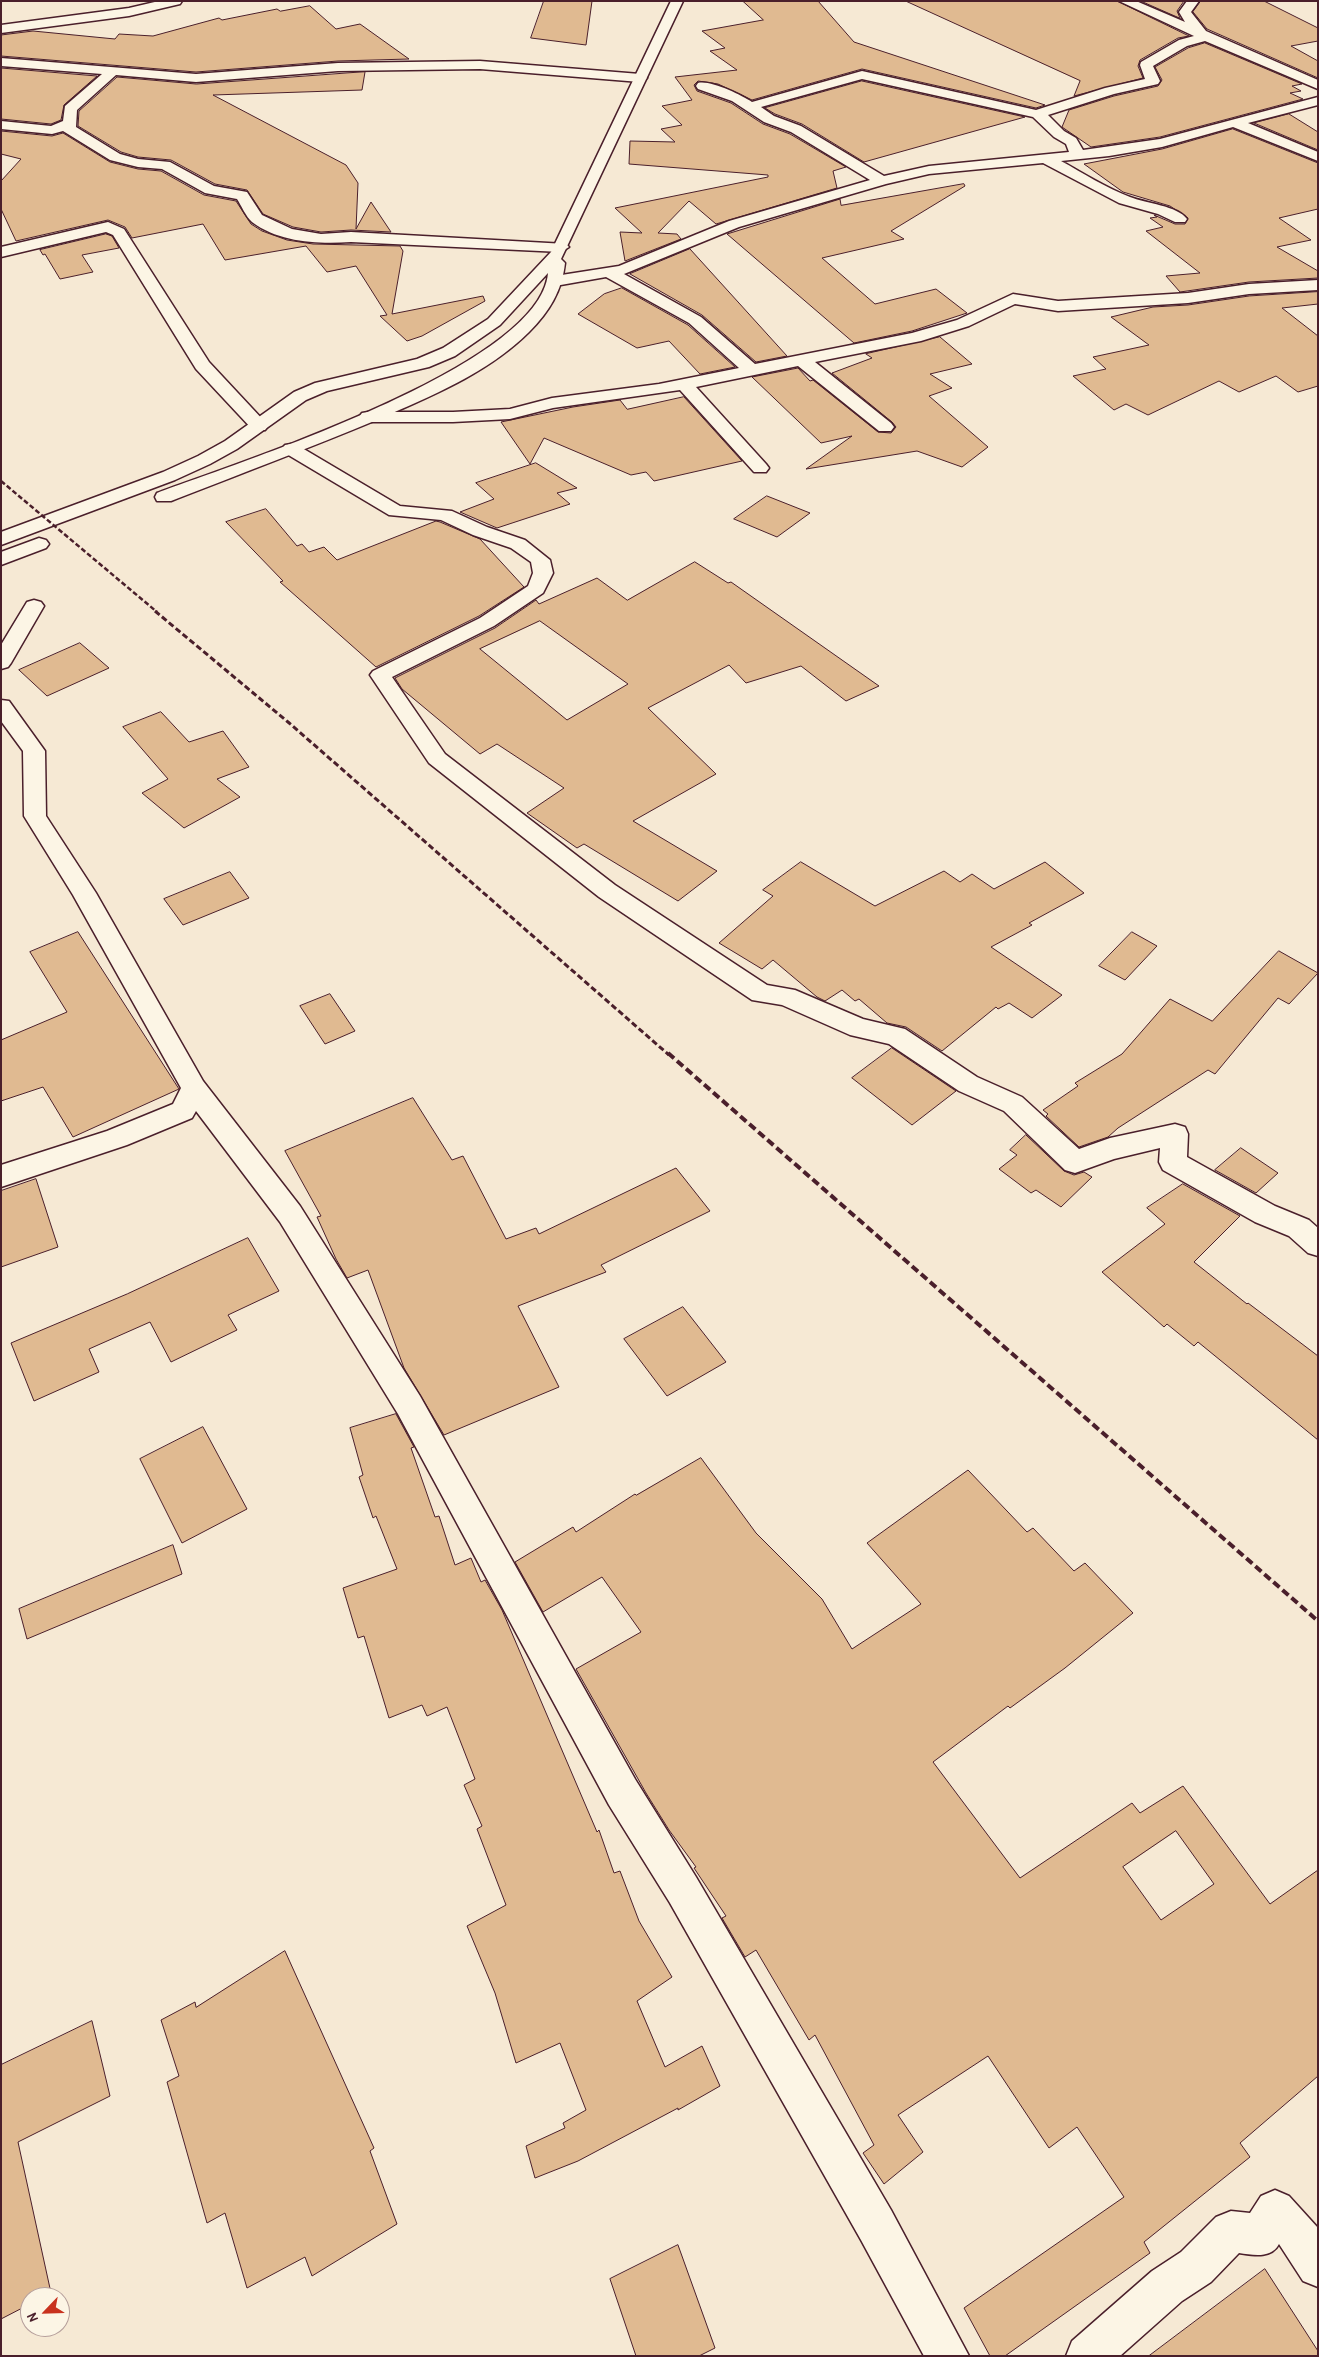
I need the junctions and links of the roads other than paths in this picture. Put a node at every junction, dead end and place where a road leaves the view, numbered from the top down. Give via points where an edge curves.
1 (176, 1) edge
2 (677, 1) edge
3 (1125, 1) edge
4 (1193, 1) edge
5 (1, 29) edge
6 (1204, 37) junction
7 (1, 62) edge
8 (113, 71) junction
9 (640, 78) junction
10 (1318, 84) edge
11 (703, 86) dead end
12 (1318, 101) edge
13 (751, 106) junction
14 (1037, 114) junction
15 (1234, 122) junction
16 (68, 124) junction
17 (1, 125) edge
18 (1077, 156) junction
19 (1318, 157) edge
20 (1046, 159) junction
21 (882, 181) junction
22 (1180, 219) dead end
23 (559, 251) junction
24 (1, 252) edge
25 (610, 273) junction
26 (555, 281) junction
27 (1318, 285) edge
28 (801, 360) junction
29 (753, 371) junction
30 (684, 384) junction
31 (368, 417) junction
32 (259, 426) junction
33 (885, 427) dead end
34 (291, 449) junction
35 (760, 468) dead end
36 (146, 503) dead end
37 (128, 510) dead end
38 (1, 539) edge
39 (1, 560) edge
40 (34, 606) dead end
41 (1, 664) edge
42 (1, 706) edge
43 (194, 1088) junction
44 (1, 1176) edge
45 (1318, 1246) edge
46 (1318, 2266) edge
47 (948, 2356) edge
48 (1087, 2356) edge

1 - 5 main road via 129,12
2 - 9 main road
3 - 6 main road
4 - 6 main road via 1185,12
6 - 10 main road
6 - 14 main road via 1183,43 1146,65 1153,81
7 - 8 main road
8 - 9 main road via 196,78 338,66 480,66
8 - 16 main road via 70,110
9 - 23 main road
11 - 13 main road
12 - 15 main road
13 - 14 main road via 862,75
13 - 21 main road via 769,119 819,142
14 - 18 main road via 1071,141
15 - 18 main road via 1162,144
15 - 19 main road
16 - 17 main road via 52,130
16 - 23 main road via 68,129 115,157 165,165 210,190 242,196 257,218 288,234
18 - 20 main road
20 - 21 main road via 929,170
20 - 22 main road via 1124,200
21 - 25 main road via 734,224
23 - 26 main road
23 - 32 main road via 517,300 473,338 423,363 321,387 300,396
24 - 32 main road via 108,227 119,232 202,365
25 - 26 main road
25 - 29 main road via 695,320
26 - 31 main road via 527,323 467,371
27 - 28 main road via 1058,306 1013,300 963,323 915,337
28 - 29 main road
28 - 33 main road
29 - 30 main road
30 - 31 main road via 552,403 510,414
30 - 35 main road
31 - 34 main road
32 - 38 main road via 231,446 168,476
34 - 36 main road
34 - 45 main road via 396,511 446,515 480,532 518,544 540,560 543,573 536,589 487,622 380,675 437,758 506,813 607,891 761,994 786,996 859,1028 896,1036 968,1084 1014,1104 1076,1162 1110,1149 1175,1134 1173,1162 1265,1214 1299,1228
37 - 39 main road
40 - 41 main road
42 - 43 main road via 34,751 35,816 84,894
43 - 44 main road via 183,1111 117,1138
43 - 47 main road via 290,1214 409,1405 618,1784 683,1890
46 - 48 main road via 1298,2234 1275,2210 1261,2235 1231,2232 1196,2267 1168,2286

